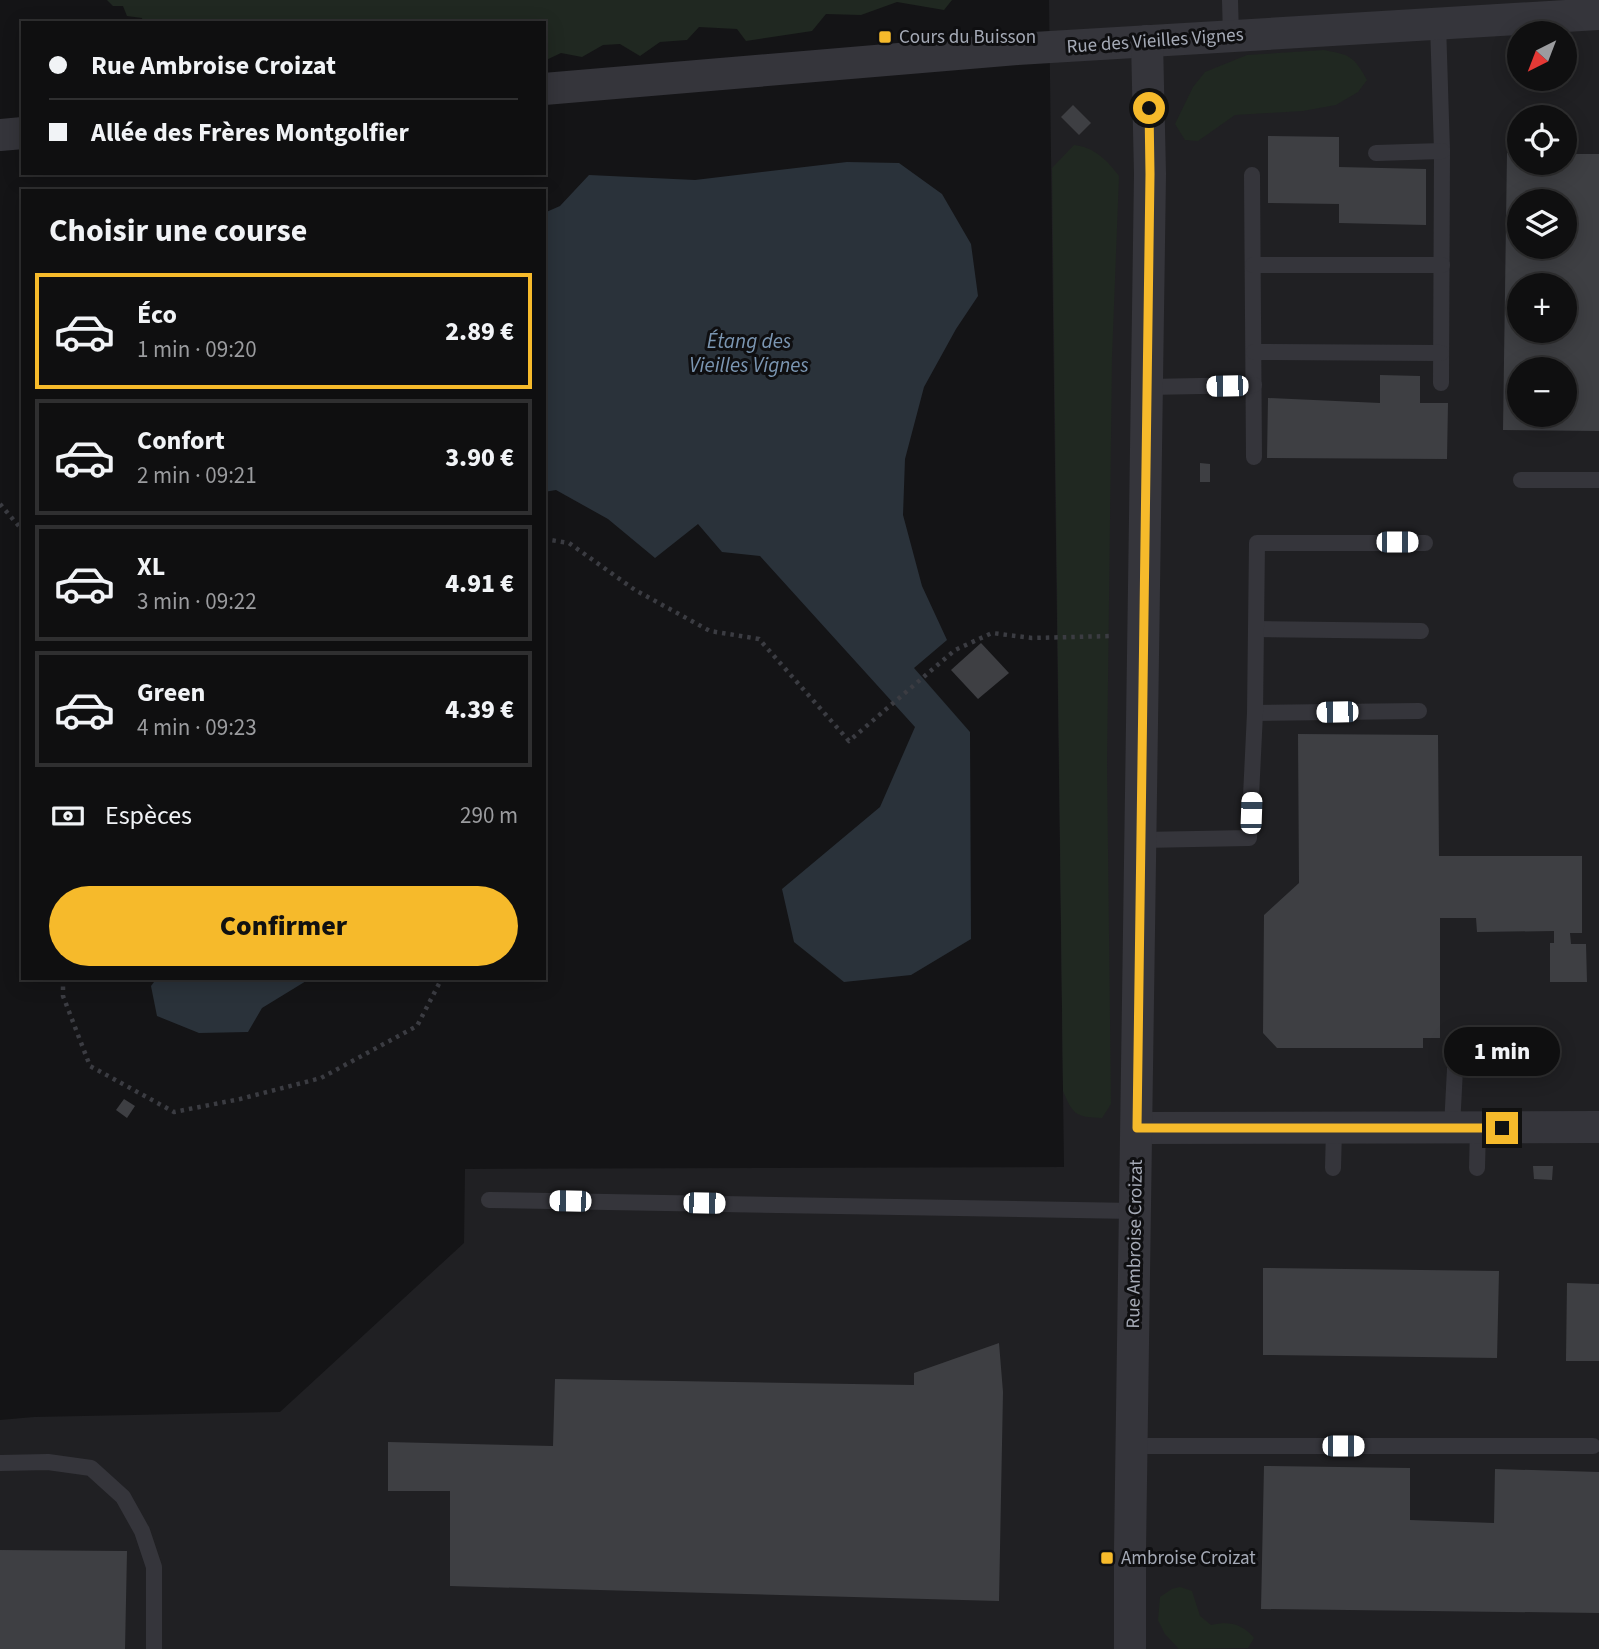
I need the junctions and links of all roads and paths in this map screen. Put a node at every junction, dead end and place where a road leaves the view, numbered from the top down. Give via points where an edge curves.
1 (1230, 0) edge
2 (1591, 10) edge
3 (1438, 24) junction
4 (1231, 36) junction
5 (1147, 41) junction
6 (546, 89) edge
7 (21, 133) edge
8 (0, 135) edge
9 (1442, 151) junction
10 (1377, 153) dead end
11 (1252, 175) dead end
12 (1253, 265) junction
13 (1442, 265) junction
14 (1254, 352) junction
15 (1441, 352) junction
16 (1441, 383) dead end
17 (1254, 385) junction
18 (1147, 387) junction
19 (1254, 457) dead end
20 (1521, 480) dead end
21 (1599, 480) edge
22 (0, 504) edge
23 (21, 529) edge
24 (546, 539) edge
25 (1424, 542) dead end
26 (1256, 629) junction
27 (1420, 631) dead end
28 (1144, 636) junction
29 (1419, 711) dead end
30 (1255, 713) junction
31 (1141, 840) junction
32 (63, 980) edge
33 (441, 980) edge
34 (1455, 1069) dead end
35 (1465, 1127) junction
36 (1599, 1127) edge
37 (1137, 1128) junction
38 (1334, 1128) junction
39 (1333, 1168) dead end
40 (1477, 1168) dead end
41 (489, 1200) dead end
42 (1135, 1211) junction
43 (1132, 1446) junction
44 (1592, 1446) dead end
45 (0, 1463) edge
46 (154, 1649) edge
47 (1130, 1649) edge

1 - 4 lane
2 - 3 street, Rue des Vieilles Vignes
3 - 4 street, Rue des Vieilles Vignes
3 - 9 lane
4 - 5 street, Rue des Vieilles Vignes
5 - 6 street, Rue des Vieilles Vignes
5 - 18 street, Rue Ambroise Croizat
7 - 8 street
9 - 10 lane
9 - 13 lane
11 - 12 lane
12 - 13 lane
12 - 14 lane
13 - 15 lane
14 - 15 lane
14 - 17 lane
15 - 16 lane
17 - 18 lane
17 - 19 lane
18 - 28 street, Rue Ambroise Croizat
20 - 21 lane
22 - 23 path
24 - 28 path via 569,542 635,590 710,631 758,639 849,741 955,650 992,632 1032,638
25 - 26 lane via 1257,542
26 - 27 lane
26 - 30 lane
28 - 31 street, Rue Ambroise Croizat
29 - 30 lane
30 - 31 lane via 1250,838
31 - 37 street, Rue Ambroise Croizat
32 - 33 path via 63,996 90,1066 174,1112 321,1078 416,1026
34 - 35 lane
35 - 36 street
35 - 38 street
35 - 40 lane
37 - 38 street
37 - 42 street, Rue Ambroise Croizat
38 - 39 lane
41 - 42 lane
42 - 43 street, Rue Ambroise Croizat
43 - 44 lane
43 - 47 street, Rue Ambroise Croizat
45 - 46 lane via 48,1462 91,1468 123,1497 142,1531 154,1567

